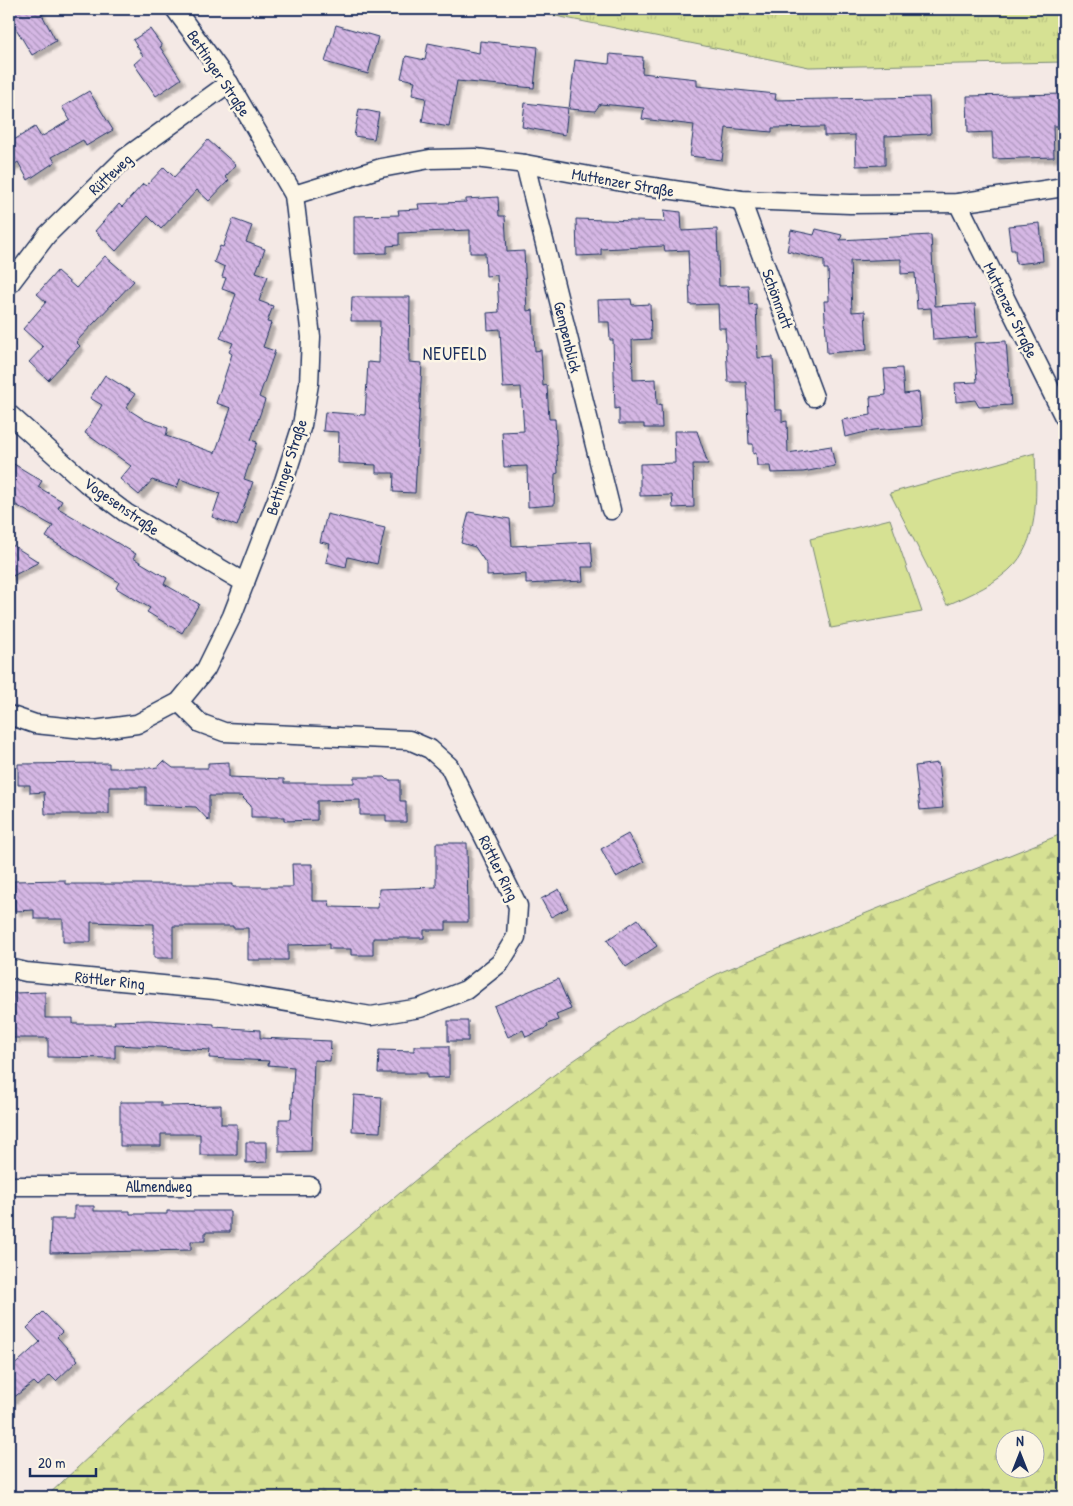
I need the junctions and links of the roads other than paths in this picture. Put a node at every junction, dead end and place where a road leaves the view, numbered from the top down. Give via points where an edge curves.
1 (175, 9) edge
2 (229, 83) junction
3 (525, 164) junction
4 (1064, 187) edge
5 (294, 195) junction
6 (742, 200) junction
7 (958, 203) junction
8 (9, 285) edge
9 (814, 397) dead end
10 (9, 414) edge
11 (1064, 418) edge
12 (611, 510) dead end
13 (245, 583) junction
14 (179, 702) junction
15 (9, 715) edge
16 (9, 968) edge
17 (9, 1186) edge
18 (310, 1186) dead end

1 - 2 street, Bettinger Straße
2 - 5 street, Bettinger Straße
2 - 8 street, Rütteweg via 125,158 47,235
3 - 5 street, Muttenzer Straße via 475,158 430,159 381,168
3 - 6 street, Muttenzer Straße
3 - 12 street, Gempenblick
4 - 7 street, Muttenzer Straße
5 - 13 street, Bettinger Straße via 311,337 309,384 302,425 284,481
6 - 7 street, Muttenzer Straße
6 - 9 street, Schönmatt
7 - 11 street, Muttenzer Straße
10 - 13 street, Vogesenstraße via 86,483 126,513
13 - 14 street, Bettinger Straße via 206,669
14 - 15 street, Bettinger Straße via 137,724 94,730 35,724
14 - 16 street, Röttler Ring via 200,723 224,732 409,740 430,749 449,766 518,906 516,937 500,963 466,990 420,1008 371,1016 215,990
17 - 18 street, Allmendweg

